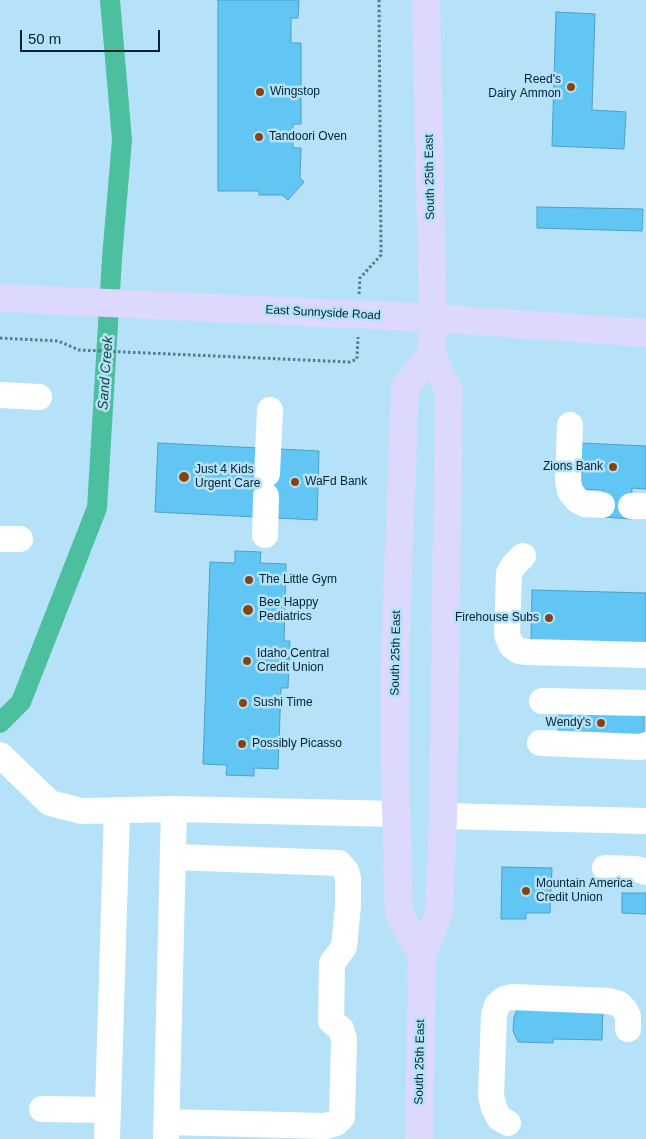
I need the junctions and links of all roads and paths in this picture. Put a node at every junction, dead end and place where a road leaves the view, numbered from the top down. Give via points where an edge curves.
1 (380, 0) edge
2 (426, 0) edge
3 (360, 278) dead end
4 (0, 298) edge
5 (433, 318) junction
6 (646, 333) edge
7 (0, 338) edge
8 (431, 354) junction
9 (357, 359) dead end
10 (0, 396) edge
11 (39, 397) dead end
12 (270, 410) dead end
13 (570, 425) dead end
14 (602, 505) dead end
15 (265, 535) dead end
16 (523, 556) dead end
17 (646, 655) edge
18 (542, 701) dead end
19 (646, 703) edge
20 (646, 745) edge
21 (0, 755) edge
22 (646, 756) edge
23 (174, 809) junction
24 (117, 810) junction
25 (396, 814) junction
26 (443, 816) junction
27 (646, 821) edge
28 (173, 857) junction
29 (605, 868) dead end
30 (646, 872) edge
31 (422, 956) junction
32 (628, 1030) dead end
33 (42, 1109) dead end
34 (108, 1110) junction
35 (508, 1122) dead end
36 (166, 1130) edge
37 (107, 1139) edge
38 (419, 1139) edge

1 - 3 path via 382,255
2 - 5 main road, South 25th East
4 - 5 main road, East Sunnyside Road
5 - 6 main road, East Sunnyside Road
5 - 8 main road, South 25th East
7 - 9 path via 58,341 79,350 350,362
8 - 25 main road, South 25th East via 405,387 395,660
8 - 26 main road, South 25th East via 449,390
10 - 11 lane
12 - 15 lane
13 - 14 lane via 570,491 576,500 585,504
16 - 17 lane via 509,573 507,635 519,651
18 - 19 lane
20 - 22 lane via 540,749
21 - 24 lane via 50,803 81,811
23 - 24 lane
23 - 25 lane
23 - 28 lane
24 - 34 lane
25 - 31 main road, South 25th East via 399,913
26 - 27 lane
26 - 31 main road, South 25th East via 439,914
28 - 36 lane
28 - 36 lane via 339,863 348,878 348,906 344,947 332,963 331,1021 341,1030 344,1039 342,1117 326,1126
29 - 30 lane
31 - 38 main road, South 25th East
32 - 35 lane via 625,1010 609,1001 504,999 497,1005 494,1015 491,1096 499,1118
33 - 34 lane
34 - 37 lane

